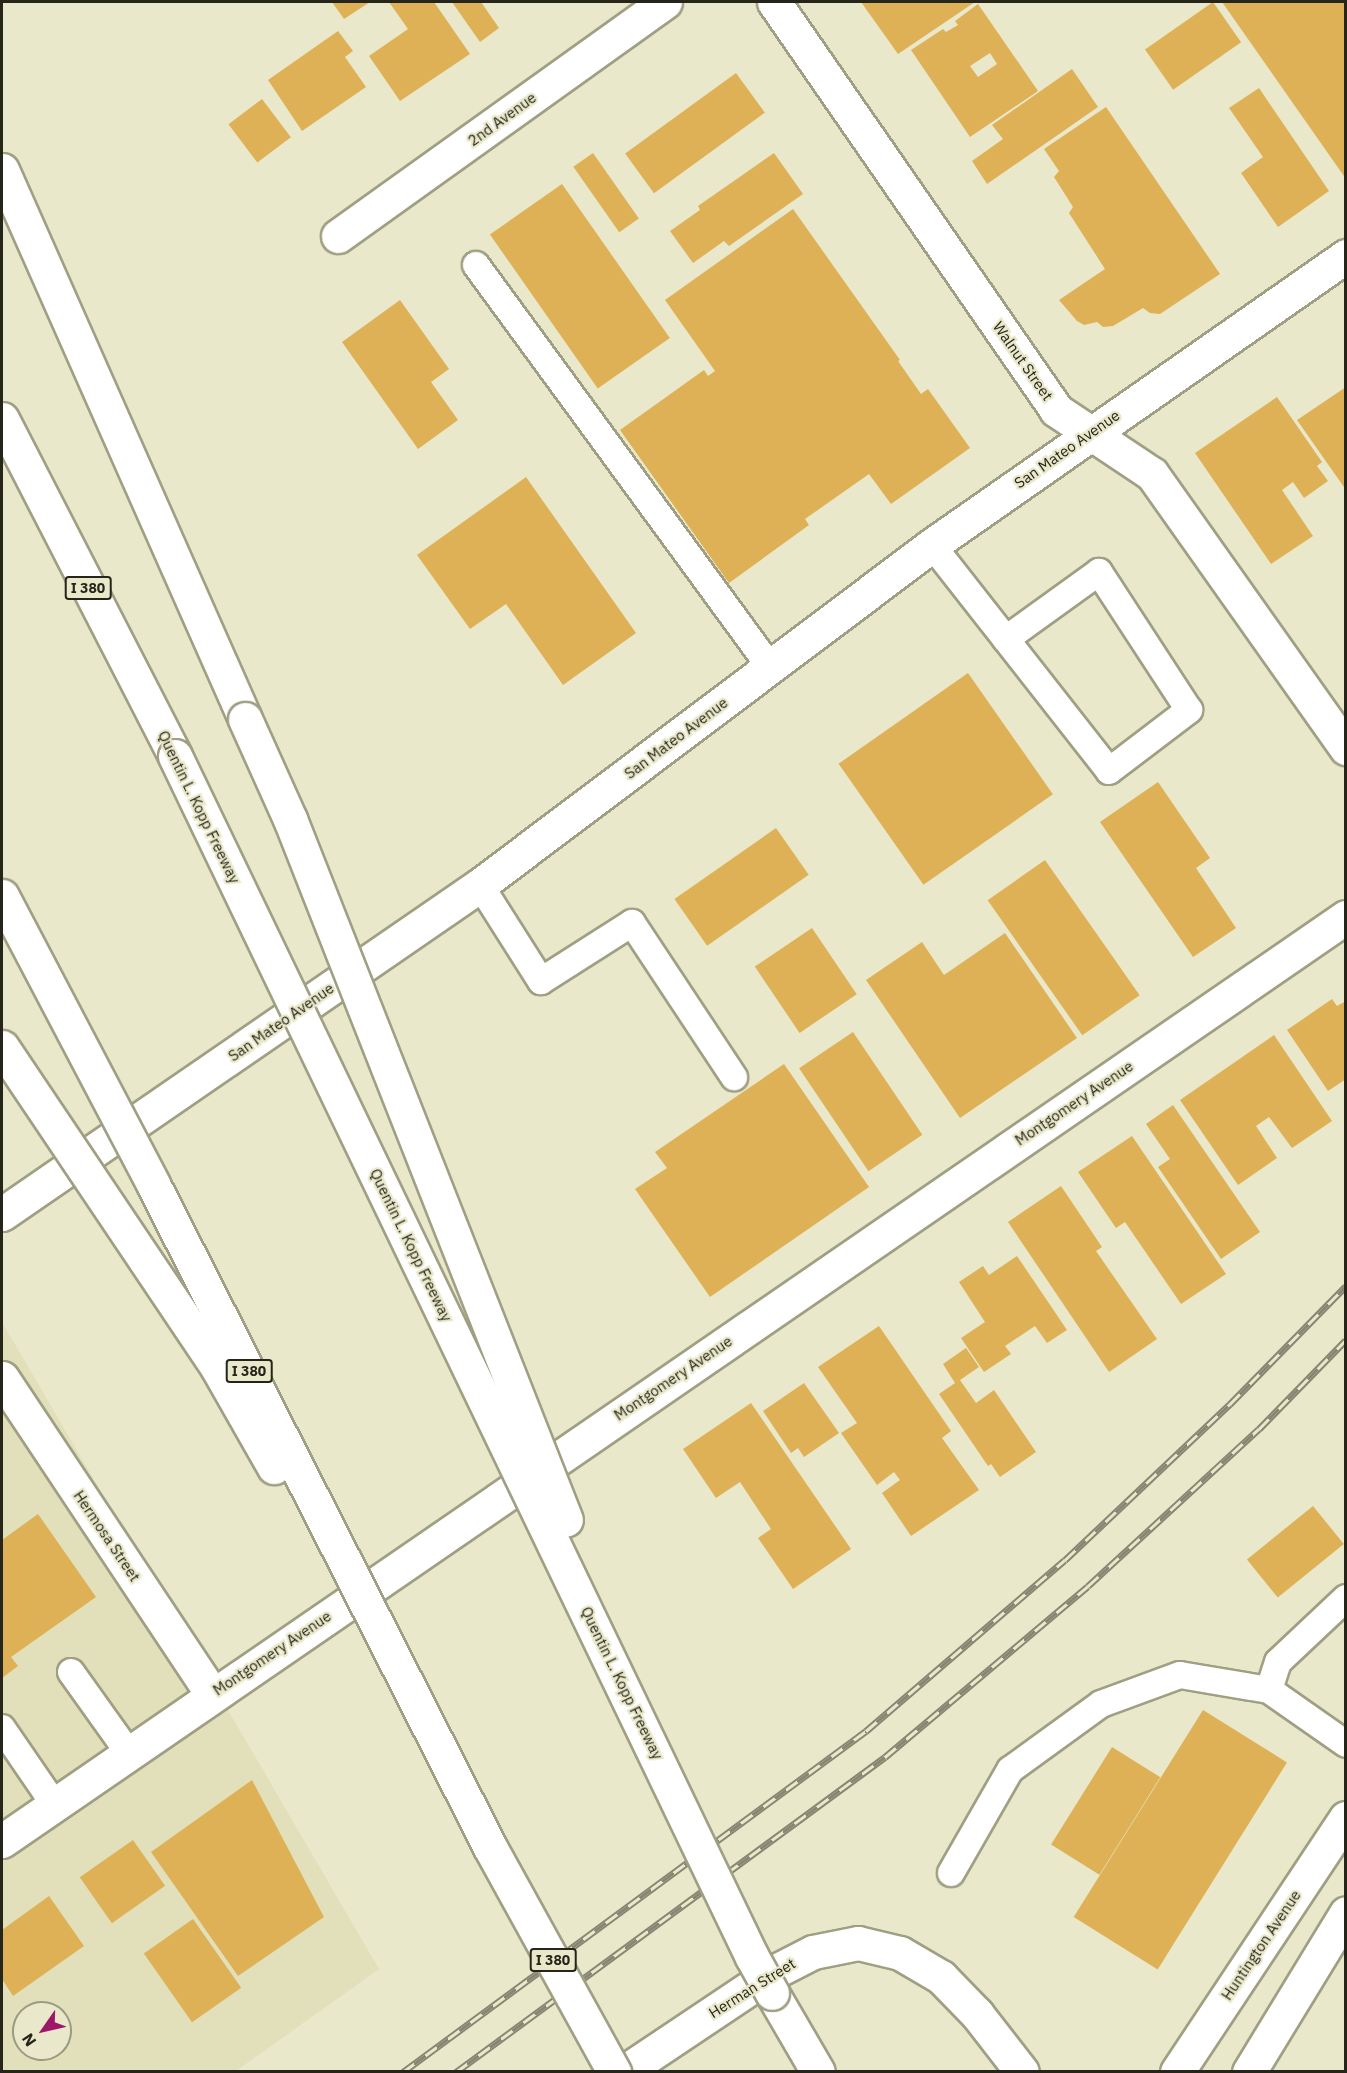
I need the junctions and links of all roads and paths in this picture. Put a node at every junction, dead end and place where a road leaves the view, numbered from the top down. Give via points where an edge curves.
1 (665, 2) edge
2 (774, 2) edge
3 (2, 170) edge
4 (338, 236) dead end
5 (1346, 256) edge
6 (476, 265) dead end
7 (2, 419) edge
8 (1090, 432) junction
9 (932, 545) junction
10 (1006, 639) junction
11 (770, 667) junction
12 (1346, 748) edge
13 (480, 885) junction
14 (2, 896) edge
15 (1346, 917) edge
16 (2, 1047) edge
17 (734, 1077) dead end
18 (2, 1214) edge
19 (2, 1378) edge
20 (1346, 1598) edge
21 (71, 1672) dead end
22 (1269, 1690) junction
23 (212, 1694) junction
24 (2, 1728) edge
25 (1346, 1744) edge
26 (128, 1752) junction
27 (665, 1773) junction
28 (54, 1804) junction
29 (1346, 1818) edge
30 (2, 1841) edge
31 (491, 1849) junction
32 (951, 1873) dead end
33 (1346, 1913) edge
34 (614, 2072) edge
35 (624, 2072) edge
36 (818, 2072) edge
37 (1022, 2072) edge
38 (1177, 2072) edge
39 (1249, 2072) edge

1 - 4 main road, 2nd Avenue
2 - 8 main road, Walnut Street via 1056,410
3 - 27 main road, bridge via 290,819
5 - 8 main road, San Mateo Avenue
6 - 11 lane
7 - 27 main road, Quentin L. Kopp Freeway / I 380, bridge via 174,756
8 - 9 main road, San Mateo Avenue
8 - 12 main road, Walnut Street via 1152,474
9 - 10 lane
9 - 11 main road, San Mateo Avenue
10 - 10 lane via 1109,771 1189,710 1099,572
11 - 13 main road, San Mateo Avenue
13 - 17 lane via 541,981 632,922
13 - 18 main road, San Mateo Avenue
14 - 31 main road, I 380, bridge via 159,1194
15 - 23 main road, Montgomery Avenue
16 - 31 main road, bridge via 218,1369
19 - 23 main road, Hermosa Street
20 - 22 lane via 1278,1662
21 - 26 lane
22 - 25 lane
22 - 32 lane via 1180,1675 1101,1704 1010,1770
23 - 26 main road, Montgomery Avenue
24 - 28 lane
26 - 28 main road, Montgomery Avenue
27 - 36 main road, Quentin L. Kopp Freeway / I 380, bridge via 752,1957
28 - 30 main road, Montgomery Avenue
29 - 38 main road, Huntington Avenue
31 - 34 main road, I 380, bridge
33 - 39 main road
35 - 37 main road, Herman Street via 772,1973 813,1952 858,1943 900,1953 941,1977 977,2013

